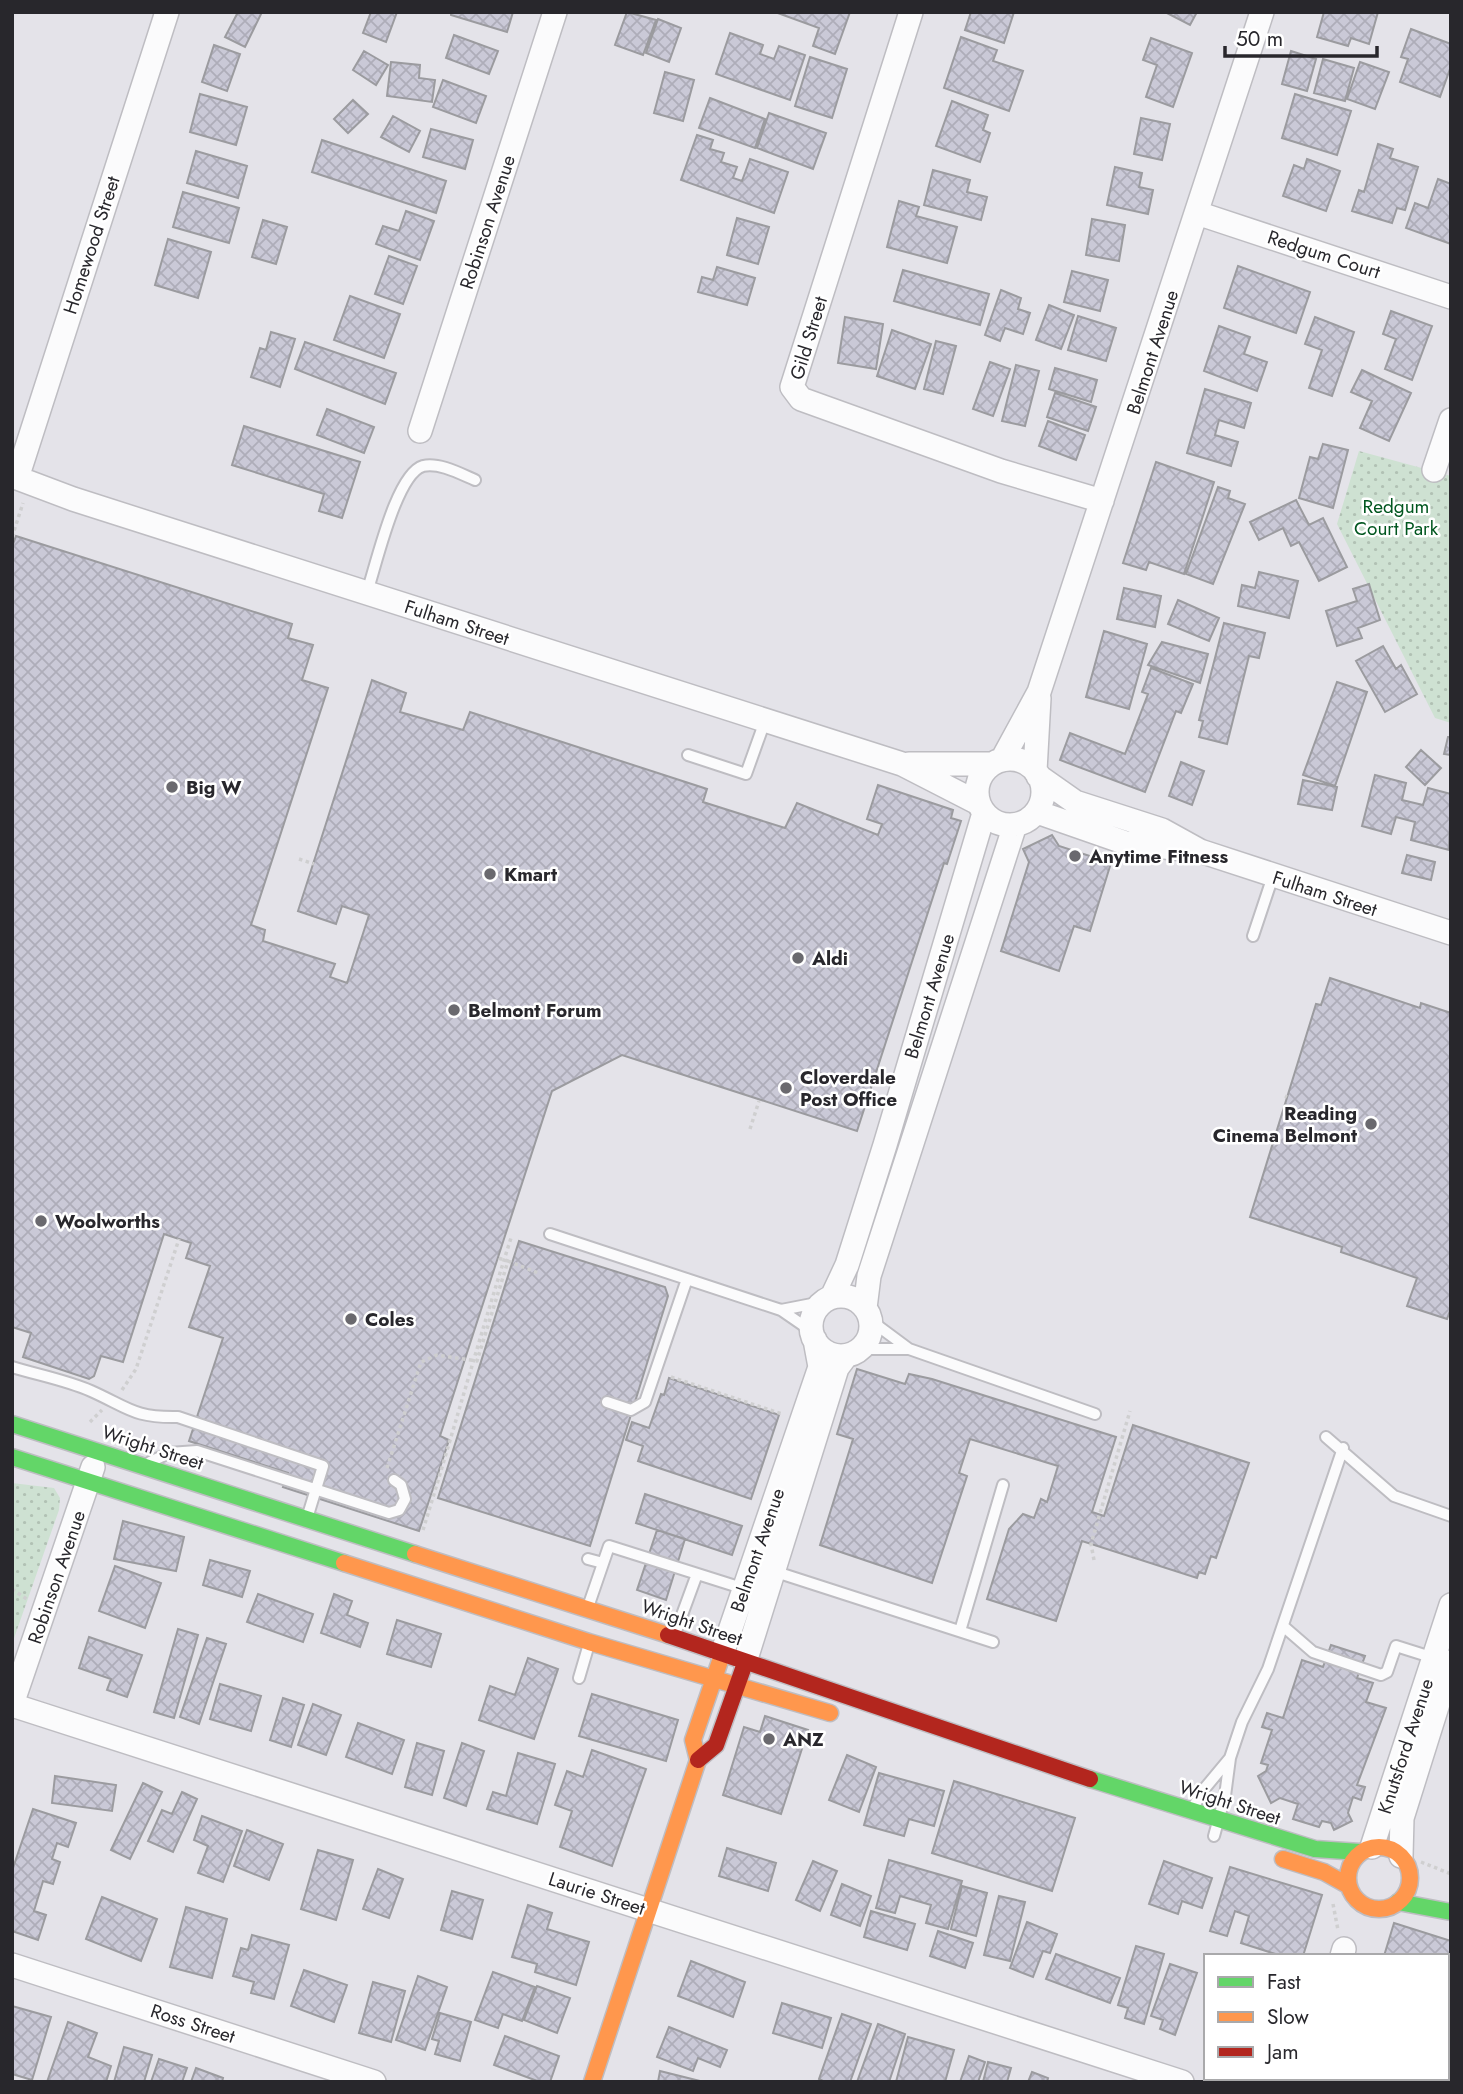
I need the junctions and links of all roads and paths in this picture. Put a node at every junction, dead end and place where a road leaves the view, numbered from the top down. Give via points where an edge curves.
1 (167, 12) edge
2 (555, 12) edge
3 (911, 12) edge
4 (1262, 12) edge
5 (1197, 213) junction
6 (1451, 297) edge
7 (1451, 420) edge
8 (420, 431) dead end
9 (1434, 470) dead end
10 (15, 477) edge
11 (475, 480) dead end
12 (1102, 501) junction
13 (23, 503) dead end
14 (12, 537) edge
15 (368, 592) junction
16 (1039, 692) junction
17 (765, 721) junction
18 (688, 755) dead end
19 (997, 762) junction
20 (902, 764) junction
21 (1037, 773) junction
22 (981, 808) junction
23 (1037, 812) junction
24 (1015, 825) junction
25 (1200, 851) junction
26 (299, 859) dead end
27 (314, 864) dead end
28 (1273, 876) junction
29 (1451, 933) edge
30 (1253, 936) dead end
31 (759, 1101) dead end
32 (750, 1129) dead end
33 (550, 1234) dead end
34 (511, 1238) dead end
35 (180, 1239) dead end
36 (498, 1258) dead end
37 (508, 1261) junction
38 (538, 1273) dead end
39 (687, 1279) junction
40 (827, 1300) junction
41 (781, 1310) junction
42 (868, 1314) junction
43 (812, 1335) junction
44 (909, 1349) junction
45 (853, 1352) junction
46 (12, 1367) edge
47 (671, 1377) dead end
48 (110, 1402) junction
49 (607, 1402) dead end
50 (1130, 1411) dead end
51 (1096, 1414) dead end
52 (787, 1416) dead end
53 (12, 1424) edge
54 (85, 1426) dead end
55 (1326, 1437) dead end
56 (1343, 1448) junction
57 (98, 1450) junction
58 (12, 1457) edge
59 (143, 1466) junction
60 (389, 1478) joint
61 (88, 1482) junction
62 (1003, 1485) dead end
63 (1451, 1516) edge
64 (309, 1527) junction
65 (420, 1540) dead end
66 (589, 1559) dead end
67 (1094, 1560) dead end
68 (603, 1563) junction
69 (772, 1570) junction
70 (697, 1574) junction
71 (12, 1589) edge
72 (754, 1592) junction
73 (36, 1603) dead end
74 (1451, 1605) edge
75 (588, 1610) junction
76 (1283, 1626) junction
77 (960, 1631) junction
78 (674, 1637) junction
79 (589, 1642) junction
80 (993, 1642) dead end
81 (722, 1654) junction
82 (20, 1658) edge
83 (1445, 1661) edge
84 (745, 1662) junction
85 (579, 1678) dead end
86 (714, 1679) junction
87 (738, 1686) junction
88 (12, 1704) edge
89 (846, 1718) dead end
90 (1230, 1758) junction
91 (698, 1760) junction
92 (1028, 1776) dead end
93 (1191, 1822) junction
94 (1220, 1833) junction
95 (1366, 1849) junction
96 (1263, 1852) dead end
97 (1405, 1862) junction
98 (1426, 1882) dead end
99 (1349, 1886) junction
100 (1334, 1896) dead end
101 (1398, 1902) junction
102 (648, 1910) junction
103 (1451, 1912) edge
104 (1343, 1952) edge
105 (12, 1965) edge
106 (374, 2082) edge
107 (592, 2082) edge
108 (1182, 2082) edge

1 - 10 street, Homewood Street
2 - 8 street, Robinson Avenue
3 - 12 street, Gild Street via 792,387 801,399 1002,471
4 - 5 street, Belmont Avenue
5 - 6 street, Redgum Court
5 - 12 street, Belmont Avenue
7 - 9 street
10 - 15 street, Fulham Street
11 - 15 lane via 432,466 414,471 401,488
12 - 16 street, Belmont Avenue
13 - 14 path
15 - 17 street, Fulham Street
16 - 19 street, Belmont Avenue
16 - 21 street, Belmont Avenue
17 - 18 lane via 746,774
17 - 20 street, Fulham Street
19 - 20 street, Fulham Street
19 - 21 street via 1021,761
19 - 22 street, Belmont Avenue via 979,781
20 - 22 street, Fulham Street
21 - 23 street, Belmont Avenue via 1043,794
21 - 25 street, Fulham Street via 1075,802 1162,830
22 - 24 street via 1003,825
22 - 40 street, Belmont Avenue via 885,1145 847,1265
23 - 24 street
23 - 25 street, Fulham Street via 1126,843
24 - 42 street, Belmont Avenue via 869,1276
25 - 28 street, Fulham Street
26 - 27 path
28 - 29 street, Fulham Street
28 - 30 lane
31 - 32 path
33 - 39 lane
34 - 65 path
35 - 48 path via 136,1369
36 - 37 path
37 - 38 path
37 - 60 path via 477,1361 437,1354 421,1362
39 - 41 lane
39 - 49 lane via 645,1402 631,1410
40 - 41 lane
40 - 42 street via 851,1297
40 - 43 street, Belmont Avenue via 815,1310
41 - 43 lane
42 - 44 lane
42 - 45 street, Belmont Avenue via 867,1341
43 - 45 street via 822,1349
43 - 72 street, Belmont Avenue via 820,1367
44 - 45 lane
44 - 51 lane
45 - 69 street, Belmont Avenue via 837,1368
46 - 48 lane via 91,1391
47 - 52 path
48 - 54 path
48 - 64 lane via 153,1418 178,1417 323,1466
50 - 67 path via 1092,1541
53 - 57 street, Wright Street
55 - 56 lane
56 - 63 lane via 1394,1496
56 - 76 lane
57 - 59 street, Wright Street
57 - 61 street, Robinson Avenue
58 - 61 street
59 - 60 lane via 184,1450 389,1513 399,1510 405,1499 401,1485
59 - 64 street, Wright Street
61 - 79 street via 321,1551
61 - 82 street, Robinson Avenue
62 - 77 lane
64 - 75 street, Wright Street
66 - 68 lane
68 - 70 lane via 609,1546
68 - 75 lane
69 - 72 street, Belmont Avenue
69 - 77 lane
70 - 72 lane
70 - 78 lane
71 - 73 path
72 - 81 street, Belmont Avenue
72 - 84 street, Belmont Avenue
74 - 83 street, Knutsford Avenue
75 - 78 street, Wright Street
76 - 83 lane via 1313,1652 1381,1675 1387,1672 1396,1646
76 - 90 lane
77 - 80 lane
78 - 81 street, Wright Street
79 - 85 lane
79 - 86 street
81 - 84 street, Wright Street
81 - 86 street, Belmont Avenue
82 - 88 street, Robinson Avenue
83 - 95 street, Knutsford Avenue
83 - 97 street, Knutsford Avenue via 1402,1818
84 - 87 street, Belmont Avenue
84 - 93 street, Wright Street
86 - 87 street
86 - 91 street, Belmont Avenue via 693,1740
87 - 89 street
87 - 91 street, Belmont Avenue via 716,1745
88 - 102 street, Laurie Street
90 - 93 lane via 1205,1788
90 - 94 lane
91 - 102 street, Belmont Avenue
92 - 93 street, Wright Street
93 - 94 street, Wright Street
94 - 95 street, Wright Street via 1315,1849
95 - 97 street, Wright Street via 1393,1849
95 - 99 street via 1349,1868
96 - 99 street, Wright Street via 1324,1872
97 - 98 street, Wright Street
97 - 101 street via 1408,1887
99 - 101 street, Wright Street via 1353,1896 1369,1908
100 - 104 path via 1332,1911
101 - 103 street, Wright Street
102 - 107 street, Belmont Avenue
102 - 108 street, Laurie Street
105 - 106 street, Ross Street

